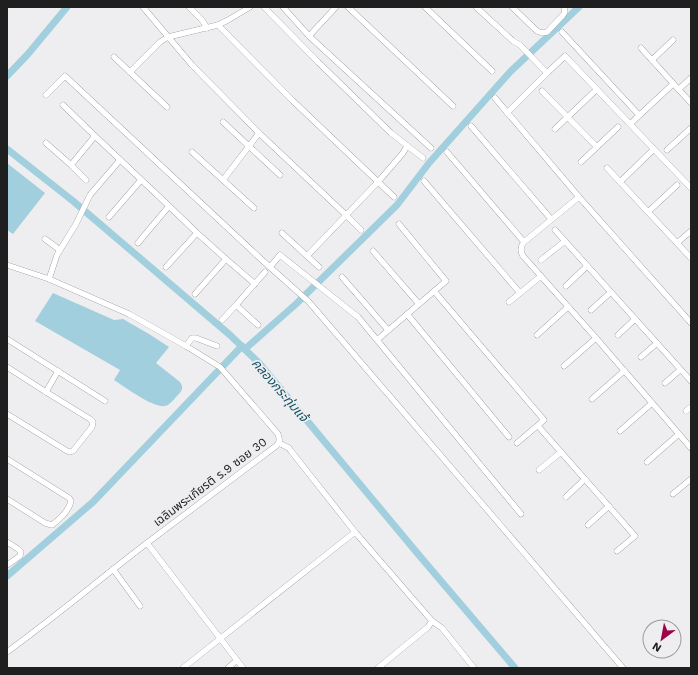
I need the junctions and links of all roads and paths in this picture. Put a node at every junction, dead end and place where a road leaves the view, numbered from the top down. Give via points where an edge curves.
1 (143, 7) edge
2 (189, 7) edge
3 (250, 7) edge
4 (264, 7) edge
5 (283, 7) edge
6 (336, 7) edge
7 (348, 7) edge
8 (425, 7) edge
9 (476, 7) edge
10 (512, 7) edge
11 (564, 7) edge
12 (218, 25) junction
13 (207, 28) junction
14 (562, 32) dead end
15 (309, 36) junction
16 (168, 37) junction
17 (673, 40) dead end
18 (641, 48) dead end
19 (114, 57) dead end
20 (652, 60) junction
21 (492, 71) dead end
22 (130, 72) junction
23 (547, 73) junction
24 (691, 78) edge
25 (673, 84) junction
26 (678, 89) junction
27 (596, 90) junction
28 (542, 91) dead end
29 (46, 95) dead end
30 (495, 98) dead end
31 (691, 103) edge
32 (63, 104) dead end
33 (453, 106) dead end
34 (167, 107) dead end
35 (507, 112) junction
36 (640, 115) junction
37 (567, 117) junction
38 (223, 122) dead end
39 (630, 124) junction
40 (471, 126) dead end
41 (618, 127) dead end
42 (691, 128) edge
43 (555, 129) dead end
44 (259, 133) junction
45 (95, 136) junction
46 (46, 144) dead end
47 (248, 146) junction
48 (407, 146) junction
49 (597, 147) junction
50 (431, 148) dead end
51 (654, 150) junction
52 (667, 150) dead end
53 (192, 152) dead end
54 (447, 152) dead end
55 (423, 158) dead end
56 (120, 160) junction
57 (581, 162) dead end
58 (71, 165) junction
59 (607, 168) dead end
60 (280, 175) dead end
61 (86, 180) dead end
62 (141, 180) junction
63 (223, 180) junction
64 (424, 180) dead end
65 (378, 182) junction
66 (620, 182) junction
67 (677, 185) dead end
68 (691, 188) edge
69 (394, 197) dead end
70 (579, 197) junction
71 (169, 206) junction
72 (254, 208) dead end
73 (648, 212) junction
74 (346, 215) junction
75 (109, 218) dead end
76 (551, 219) junction
77 (399, 224) dead end
78 (361, 230) dead end
79 (555, 230) dead end
80 (691, 231) edge
81 (197, 233) junction
82 (282, 233) dead end
83 (45, 239) dead end
84 (565, 241) junction
85 (524, 242) junction
86 (138, 243) dead end
87 (677, 243) junction
88 (60, 250) junction
89 (373, 252) dead end
90 (307, 256) junction
91 (691, 258) edge
92 (226, 259) junction
93 (541, 260) dead end
94 (7, 265) edge
95 (587, 266) junction
96 (166, 267) dead end
97 (270, 267) junction
98 (319, 267) dead end
99 (265, 272) dead end
100 (541, 276) junction
101 (342, 277) dead end
102 (49, 279) junction
103 (255, 284) junction
104 (566, 286) dead end
105 (434, 291) junction
106 (611, 292) junction
107 (520, 293) junction
108 (195, 294) dead end
109 (509, 302) dead end
110 (418, 304) junction
111 (236, 306) junction
112 (568, 307) junction
113 (591, 310) dead end
114 (407, 314) junction
115 (635, 319) junction
116 (222, 320) dead end
117 (691, 323) edge
118 (258, 325) dead end
119 (388, 330) junction
120 (537, 335) dead end
121 (618, 335) dead end
122 (596, 338) junction
123 (7, 339) edge
124 (377, 340) junction
125 (657, 343) junction
126 (186, 346) junction
127 (217, 346) dead end
128 (641, 357) dead end
129 (564, 366) dead end
130 (7, 367) edge
131 (680, 370) junction
132 (58, 371) junction
133 (624, 371) junction
134 (691, 381) edge
135 (665, 383) dead end
136 (46, 392) junction
137 (592, 399) dead end
138 (106, 401) dead end
139 (652, 403) junction
140 (7, 414) edge
141 (538, 426) junction
142 (620, 430) dead end
143 (679, 434) junction
144 (509, 438) dead end
145 (279, 443) junction
146 (517, 444) dead end
147 (691, 448) edge
148 (561, 452) junction
149 (7, 459) edge
150 (647, 462) dead end
151 (539, 470) dead end
152 (585, 479) junction
153 (691, 479) edge
154 (674, 494) dead end
155 (566, 497) dead end
156 (7, 499) edge
157 (609, 506) junction
158 (521, 514) dead end
159 (588, 524) dead end
160 (355, 532) junction
161 (7, 542) edge
162 (147, 544) junction
163 (617, 552) dead end
164 (7, 565) edge
165 (113, 569) junction
166 (140, 606) dead end
167 (432, 621) junction
168 (220, 639) junction
169 (7, 652) edge
170 (237, 660) junction
171 (183, 668) edge
172 (228, 668) edge
173 (243, 668) edge
174 (378, 668) edge
175 (474, 668) edge
176 (623, 668) edge

1 - 16 street
2 - 13 street
3 - 12 street
4 - 48 street via 385,128
5 - 15 street
6 - 15 street
7 - 33 street
8 - 21 street
9 - 23 street via 520,45
10 - 11 street via 542,33 547,32 563,15
12 - 13 street
12 - 65 street
13 - 16 street
14 - 36 street
15 - 50 street
16 - 22 street
16 - 44 street
17 - 20 street
18 - 20 street
19 - 22 street
20 - 25 street
22 - 34 street
23 - 27 street via 565,56
23 - 35 street
24 - 26 street
25 - 26 street
25 - 36 street
26 - 31 street
27 - 37 street
27 - 39 street
28 - 37 street
29 - 97 street via 65,76
30 - 35 street
32 - 45 street
35 - 70 street
36 - 39 street
37 - 43 street
37 - 49 street
38 - 47 street
39 - 51 street
40 - 76 street
41 - 49 street
42 - 52 street
44 - 47 street
44 - 74 street
45 - 56 street
45 - 58 street
46 - 58 street
47 - 60 street
47 - 63 street
48 - 55 street
48 - 65 street
49 - 57 street
51 - 66 street
51 - 68 street
53 - 63 street
54 - 85 street
56 - 62 street
56 - 88 street via 90,196
58 - 61 street
59 - 66 street
62 - 71 street
62 - 75 street
63 - 72 street
64 - 107 street
65 - 69 street
65 - 74 street
66 - 73 street
67 - 73 street
70 - 76 street
70 - 117 street
71 - 81 street
71 - 86 street
73 - 87 street
74 - 78 street
74 - 90 street
76 - 85 street
77 - 105 street via 446,280
79 - 84 street
80 - 87 street
81 - 92 street
81 - 96 street
82 - 90 street
83 - 88 street
84 - 93 street
84 - 95 street
85 - 100 street via 521,253
87 - 91 street
88 - 102 street
89 - 110 street
90 - 98 street
92 - 103 street
92 - 108 street
94 - 102 street, เฉลิมพระเกียรติ ร.9 ซอย 30
95 - 104 street
95 - 106 street
97 - 124 street via 280,255 358,317
97 - 176 street via 309,302
99 - 103 street
100 - 107 street
100 - 112 street
101 - 119 street
102 - 126 street, เฉลิมพระเกียรติ ร.9 ซอย 30 via 129,314
103 - 111 street
105 - 110 street
105 - 141 street via 544,420
106 - 113 street
106 - 115 street
107 - 109 street
110 - 114 street
111 - 116 street
111 - 118 street
112 - 120 street
112 - 122 street
114 - 119 street
114 - 144 street
115 - 121 street
115 - 125 street
119 - 124 street
122 - 129 street
122 - 133 street
123 - 132 street
124 - 158 street
125 - 128 street
125 - 131 street
126 - 127 street via 192,338 196,338
126 - 145 street, เฉลิมพระเกียรติ ร.9 ซอย 30 via 220,367 278,434
130 - 136 street
131 - 134 street
131 - 135 street
132 - 136 street
132 - 138 street
133 - 137 street
133 - 139 street
136 - 140 street via 93,422 73,451 67,451
139 - 142 street
139 - 143 street
141 - 146 street
141 - 148 street
143 - 147 street
143 - 150 street
145 - 160 street via 289,448
145 - 162 street, เฉลิมพระเกียรติ ร.9 ซอย 30
148 - 151 street
148 - 152 street
149 - 156 street via 71,501 70,507 52,525
152 - 155 street
152 - 157 street
153 - 154 street
157 - 159 street
157 - 163 street via 635,536
160 - 167 street
160 - 168 street
161 - 164 street via 21,552 20,556
162 - 165 street, เฉลิมพระเกียรติ ร.9 ซอย 30
162 - 168 street
165 - 166 street
165 - 169 street, เฉลิมพระเกียรติ ร.9 ซอย 30
167 - 174 street
167 - 175 street via 442,628
168 - 170 street
168 - 171 street
170 - 172 street
170 - 173 street

